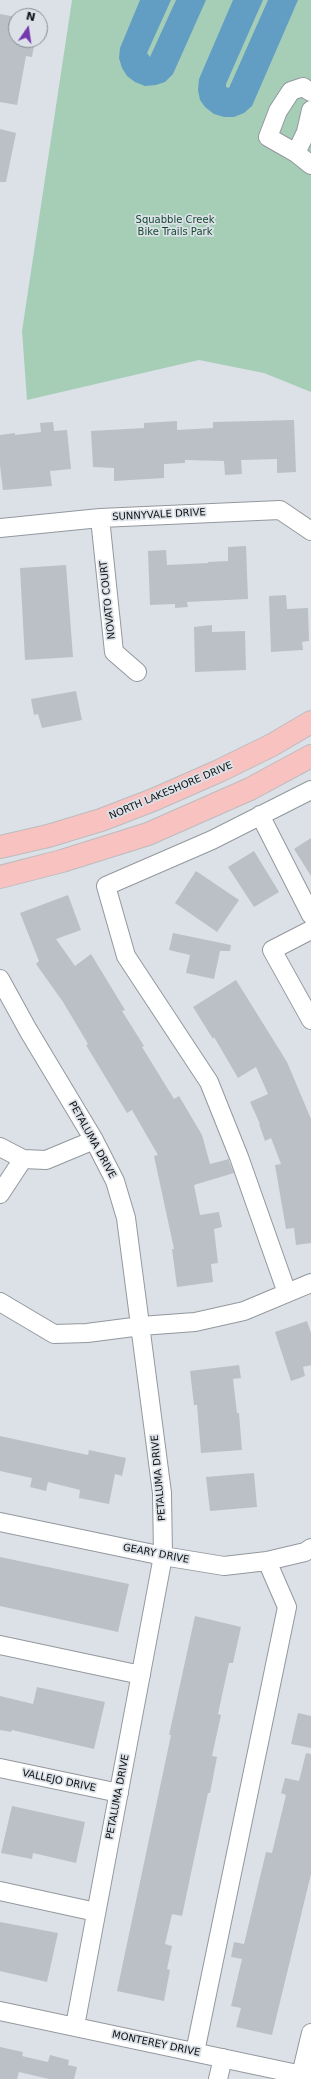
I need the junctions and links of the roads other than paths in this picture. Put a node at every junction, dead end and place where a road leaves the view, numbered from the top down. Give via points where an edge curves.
1 (308, 85) edge
2 (311, 110) edge
3 (296, 153) junction
4 (311, 165) edge
5 (100, 518) junction
6 (0, 528) edge
7 (311, 531) edge
8 (137, 672) dead end
9 (311, 722) edge
10 (311, 756) edge
11 (311, 790) edge
12 (260, 816) junction
13 (0, 847) edge
14 (0, 877) edge
15 (311, 916) edge
16 (311, 930) edge
17 (0, 979) edge
18 (311, 1020) edge
19 (94, 1140) junction
20 (0, 1147) edge
21 (23, 1159) junction
22 (0, 1194) edge
23 (311, 1283) edge
24 (287, 1293) junction
25 (0, 1302) edge
26 (142, 1326) junction
27 (0, 1522) edge
28 (311, 1548) edge
29 (164, 1556) junction
30 (267, 1561) junction
31 (0, 1645) edge
32 (141, 1675) junction
33 (0, 1768) edge
34 (119, 1793) junction
35 (0, 1891) edge
36 (96, 1912) junction
37 (0, 2011) edge
38 (74, 2026) junction
39 (311, 2033) edge
40 (195, 2052) junction
41 (223, 2058) junction
42 (304, 2077) edge
43 (218, 2079) edge

1 - 3 street via 291,91 278,111 268,137
2 - 3 street via 306,132
3 - 4 street
5 - 6 street, SUNNYVALE DRIVE
5 - 7 street, SUNNYVALE DRIVE via 280,510
5 - 8 street, NOVATO COURT via 114,652
9 - 13 main road, NORTH LAKESHORE DRIVE via 231,765 153,800 94,822
10 - 14 main road via 250,789 148,834 62,862
11 - 12 street
12 - 15 street
12 - 24 street via 106,886 126,956 209,1082 239,1157
16 - 18 street via 272,950
17 - 19 street, PETALUMA DRIVE
19 - 21 street via 46,1160
19 - 26 street, PETALUMA DRIVE via 115,1181 126,1218
20 - 21 street
21 - 22 street
23 - 24 street
24 - 26 street via 244,1311 195,1322
25 - 26 street via 54,1334
26 - 29 street, PETALUMA DRIVE via 162,1493
27 - 29 street, GEARY DRIVE
28 - 30 street, GEARY DRIVE via 305,1552
29 - 30 street, GEARY DRIVE via 224,1566
29 - 32 street, PETALUMA DRIVE
30 - 40 street via 287,1607
31 - 32 street
32 - 34 street, PETALUMA DRIVE
33 - 34 street, VALLEJO DRIVE
34 - 36 street, PETALUMA DRIVE
35 - 36 street
36 - 38 street, PETALUMA DRIVE
37 - 38 street, MONTEREY DRIVE
38 - 40 street, MONTEREY DRIVE
39 - 42 street
40 - 41 street, MONTEREY DRIVE
41 - 42 street, MONTEREY DRIVE
41 - 43 street

